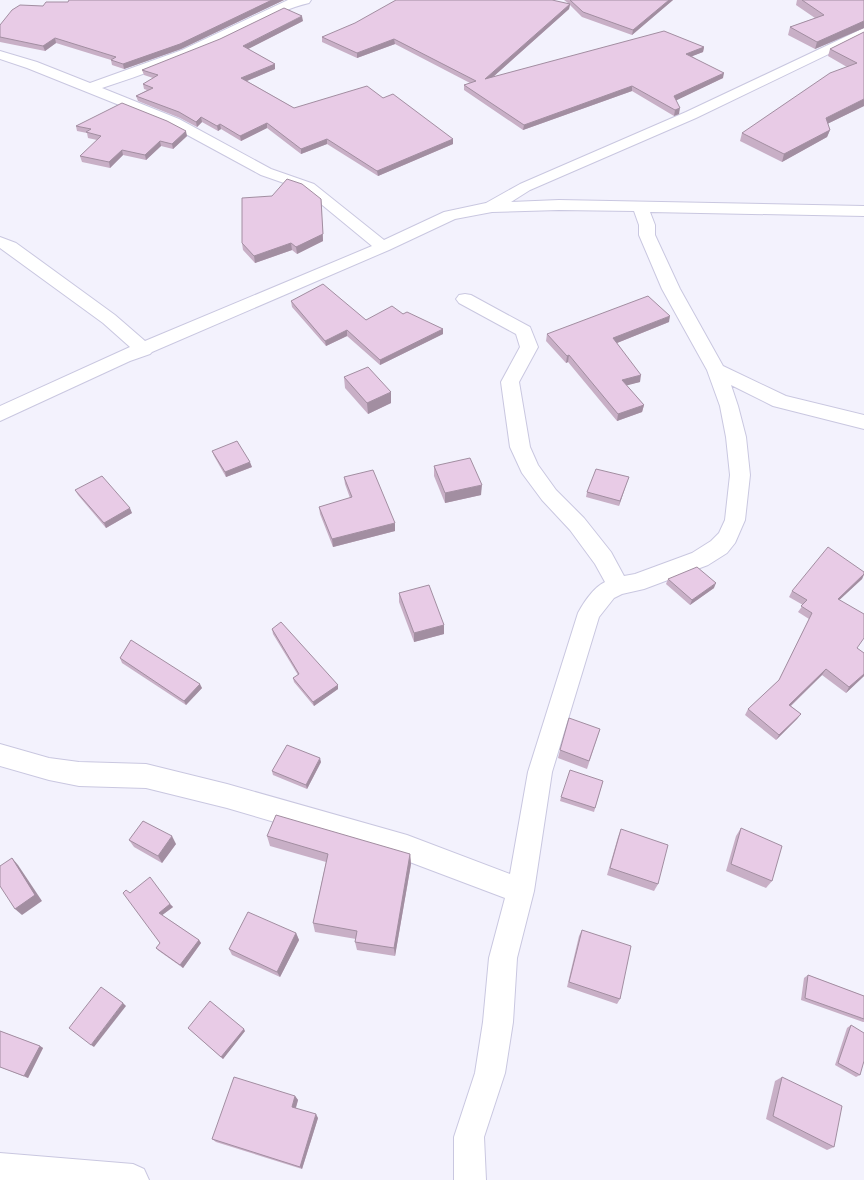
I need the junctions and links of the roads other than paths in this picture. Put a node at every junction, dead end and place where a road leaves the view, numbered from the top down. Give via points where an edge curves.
1 (306, 0) edge
2 (864, 32) edge
3 (0, 56) edge
4 (90, 88) junction
5 (491, 207) junction
6 (641, 208) junction
7 (864, 211) edge
8 (0, 242) edge
9 (383, 247) junction
10 (465, 299) dead end
11 (144, 350) junction
12 (716, 370) junction
13 (0, 414) edge
14 (864, 422) edge
15 (618, 586) junction
16 (0, 755) edge
17 (521, 891) junction
18 (0, 1169) edge
19 (133, 1180) edge
20 (470, 1180) edge

1 - 4 street via 279,8 188,52
2 - 5 street via 698,112 525,187
3 - 4 street via 32,65
4 - 9 street via 174,122 266,172 309,187
5 - 6 street via 560,205
5 - 9 street via 450,215
6 - 7 street
6 - 12 street via 647,225 647,235 671,289
8 - 11 street via 10,246 109,319
9 - 11 street
10 - 15 street via 524,331 529,347 510,382 520,447 529,468 603,558
11 - 13 street
12 - 14 street via 780,401
12 - 15 street via 729,406 736,437 740,475 735,520 728,537 719,547 700,559 636,584
15 - 17 street via 606,592 589,613 540,772
16 - 17 street via 49,769 79,774 146,776 227,796 407,848
17 - 20 street via 504,958 490,1073 469,1137
18 - 19 street

